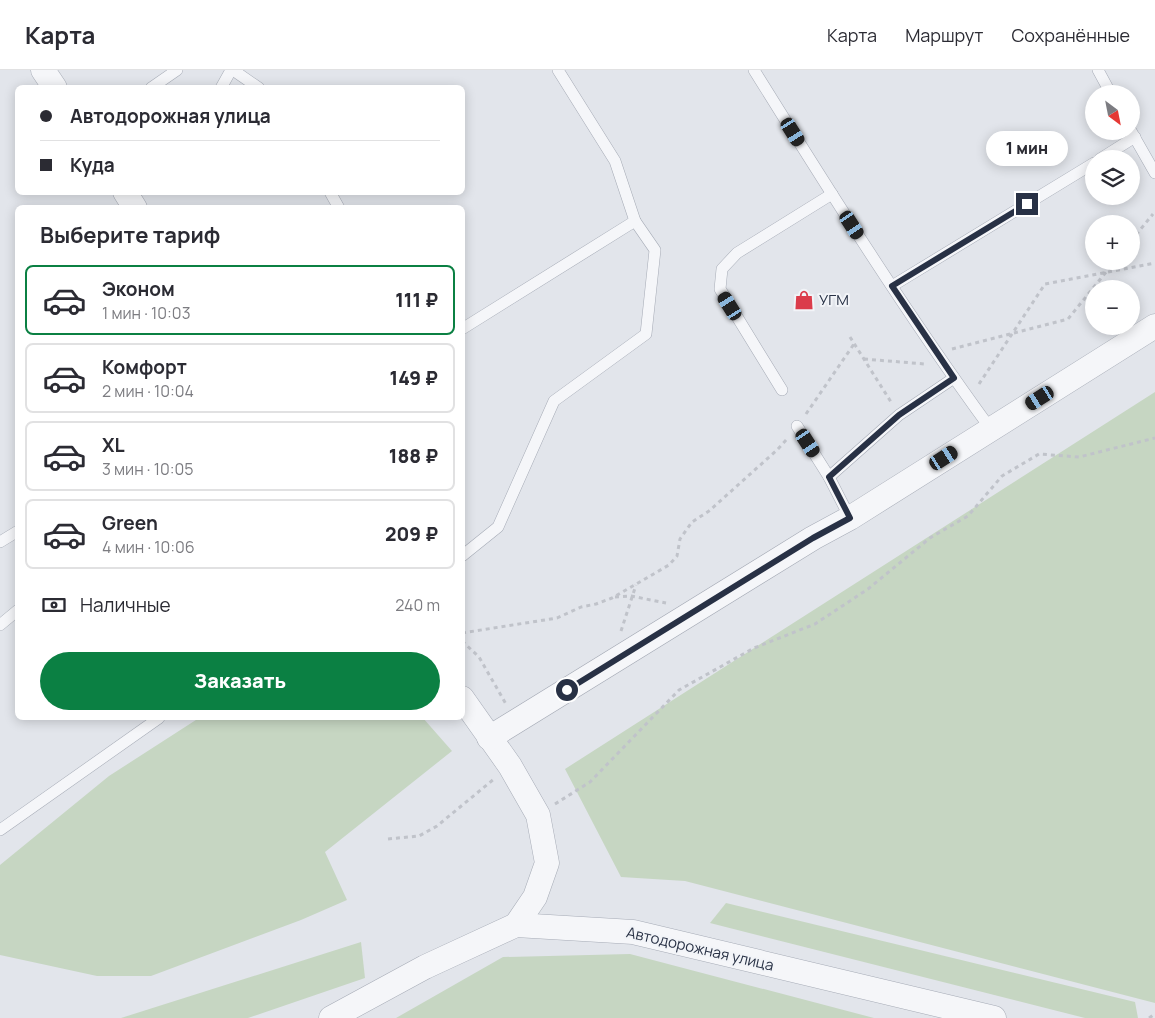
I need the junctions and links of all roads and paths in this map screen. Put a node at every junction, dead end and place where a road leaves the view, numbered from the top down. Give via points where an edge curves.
1 (44, 70) edge
2 (177, 70) edge
3 (232, 70) edge
4 (558, 70) edge
5 (754, 70) edge
6 (1098, 70) edge
7 (53, 85) edge
8 (155, 85) edge
9 (223, 85) edge
10 (254, 85) edge
11 (1106, 85) edge
12 (1125, 140) edge
13 (1136, 140) edge
14 (1112, 150) edge
15 (1085, 168) edge
16 (1155, 173) edge
17 (832, 194) junction
18 (1153, 214) dead end
19 (635, 221) junction
20 (1140, 230) edge
21 (1155, 263) edge
22 (1106, 271) junction
23 (892, 286) junction
24 (1155, 326) edge
25 (465, 327) edge
26 (1012, 333) junction
27 (850, 337) dead end
28 (854, 344) junction
29 (939, 356) junction
30 (864, 359) junction
31 (954, 378) junction
32 (782, 390) dead end
33 (969, 399) junction
34 (899, 415) junction
35 (797, 426) junction
36 (990, 428) junction
37 (1155, 438) edge
38 (829, 477) junction
39 (850, 518) junction
40 (15, 533) edge
41 (0, 542) edge
42 (465, 554) edge
43 (636, 584) junction
44 (631, 596) junction
45 (612, 598) junction
46 (670, 604) dead end
47 (15, 612) edge
48 (0, 625) edge
49 (465, 633) edge
50 (621, 634) dead end
51 (465, 645) edge
52 (465, 702) edge
53 (156, 720) edge
54 (518, 720) junction
55 (489, 738) junction
56 (510, 766) junction
57 (538, 815) junction
58 (0, 830) edge
59 (388, 839) dead end
60 (516, 925) junction
61 (1155, 1014) edge
62 (331, 1018) edge
63 (994, 1018) edge
64 (1149, 1018) edge

1 - 7 street
2 - 8 lane
3 - 9 lane
3 - 10 lane
4 - 19 lane via 615,161
5 - 17 lane
6 - 11 lane
12 - 14 lane
13 - 16 lane
15 - 23 lane
17 - 23 lane
17 - 32 lane via 736,253 722,269 720,289
18 - 20 path
19 - 25 lane
19 - 42 lane via 655,250 646,334 554,401 498,527
21 - 22 path
22 - 26 path via 1068,319
22 - 26 path via 1045,284
23 - 29 lane
24 - 36 street
26 - 29 path via 949,349
26 - 33 path
27 - 28 path
28 - 30 path
28 - 35 path
29 - 30 path via 928,364
29 - 31 lane
30 - 34 path
31 - 33 lane
31 - 34 lane
33 - 36 lane
34 - 38 lane
35 - 38 lane
35 - 43 path via 777,450 692,522 680,539 677,556 669,565
36 - 39 street
37 - 57 path via 1078,456 1039,454 1002,476 968,516 930,538 838,609 815,624 754,648 679,690 590,782
38 - 39 lane
39 - 54 street
40 - 41 lane
43 - 44 path
43 - 45 path
44 - 45 path
44 - 46 path
44 - 50 path
45 - 49 path via 557,618
47 - 48 lane
51 - 54 path via 479,657
52 - 55 street
53 - 58 lane
54 - 55 street
55 - 56 street
56 - 57 street
56 - 59 path via 437,826 419,836
57 - 60 street via 547,863 535,897
60 - 62 street, Автодорожная улица via 425,966
60 - 63 street, Автодорожная улица via 633,932
61 - 64 path

